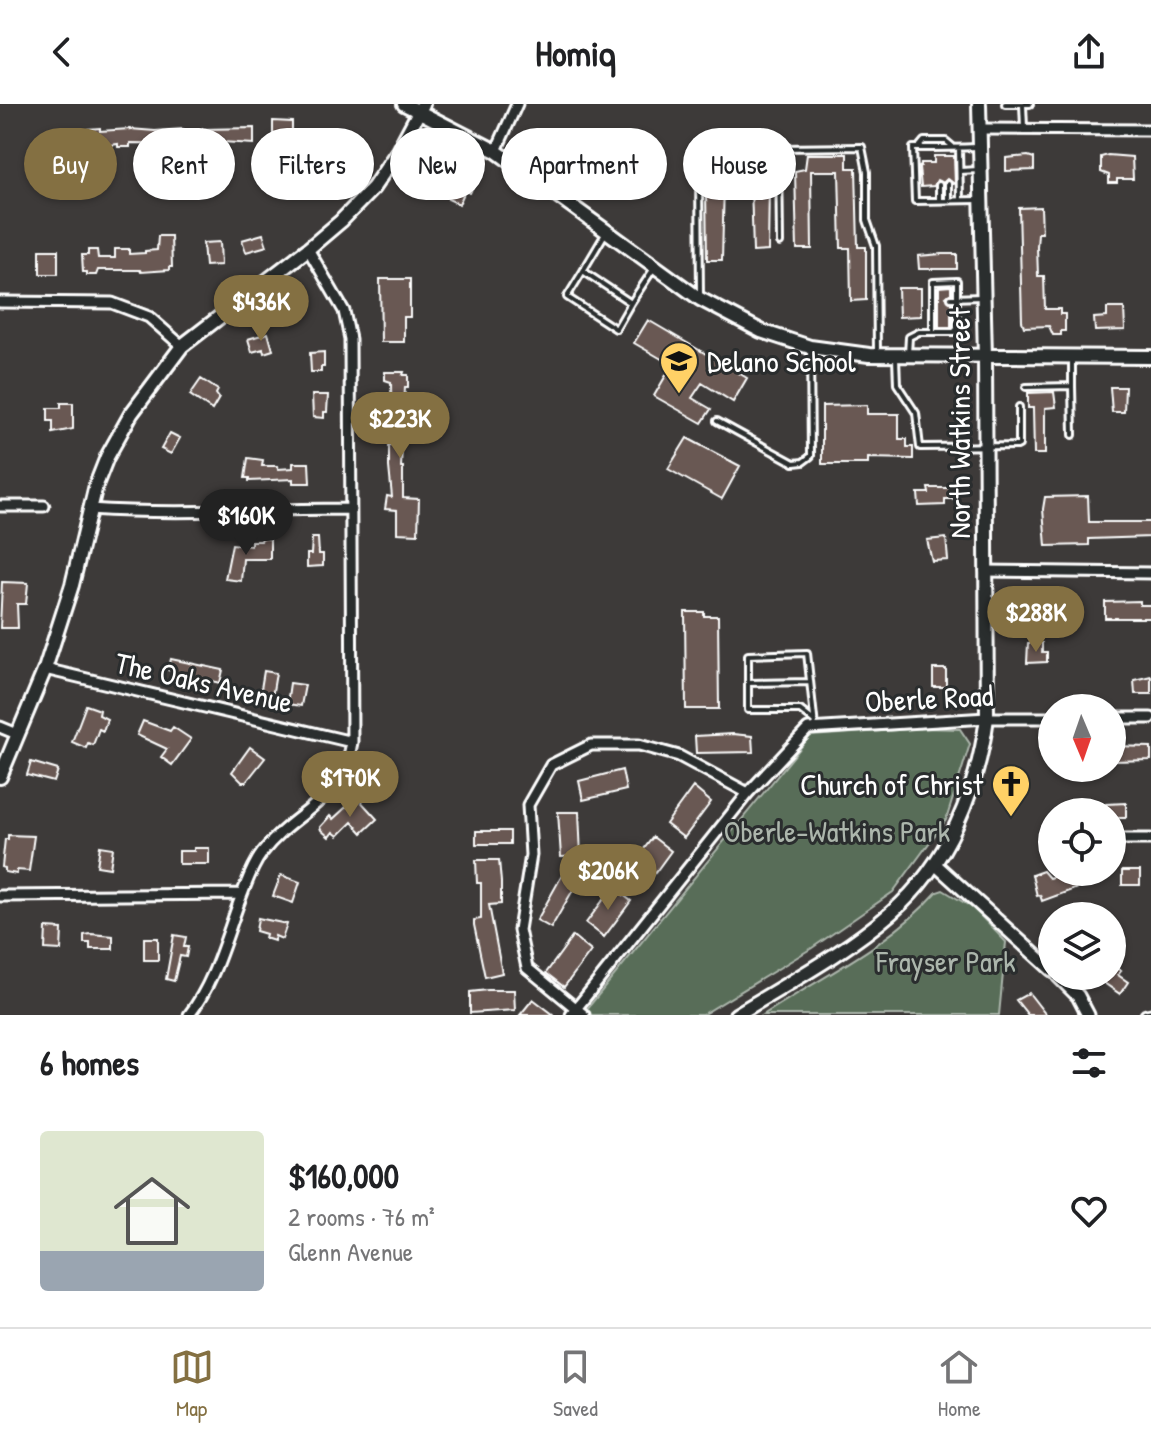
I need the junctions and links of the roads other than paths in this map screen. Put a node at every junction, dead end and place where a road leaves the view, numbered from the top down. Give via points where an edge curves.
1 (404, 104) edge
2 (517, 104) edge
3 (979, 104) edge
4 (1005, 104) edge
5 (1030, 104) edge
6 (1023, 105) edge
7 (421, 108) edge
8 (981, 129) junction
9 (1024, 129) junction
10 (1151, 130) edge
11 (981, 147) junction
12 (796, 148) edge
13 (919, 148) junction
14 (949, 148) junction
15 (959, 148) junction
16 (496, 151) junction
17 (948, 156) dead end
18 (982, 170) junction
19 (960, 171) junction
20 (948, 184) dead end
21 (939, 185) dead end
22 (701, 200) edge
23 (780, 200) edge
24 (939, 200) junction
25 (948, 200) junction
26 (960, 200) junction
27 (982, 200) junction
28 (606, 231) junction
29 (780, 243) dead end
30 (308, 249) junction
31 (655, 267) junction
32 (583, 271) junction
33 (984, 297) junction
34 (951, 298) dead end
35 (957, 298) junction
36 (700, 299) junction
37 (0, 302) edge
38 (631, 303) junction
39 (951, 318) dead end
40 (957, 318) junction
41 (933, 332) junction
42 (182, 346) junction
43 (810, 347) junction
44 (877, 355) junction
45 (902, 356) junction
46 (985, 357) junction
47 (1071, 357) junction
48 (1151, 357) edge
49 (1072, 386) junction
50 (1026, 387) dead end
51 (1019, 407) dead end
52 (717, 421) dead end
53 (1073, 435) dead end
54 (985, 446) junction
55 (0, 506) edge
56 (44, 506) dead end
57 (89, 509) junction
58 (350, 509) junction
59 (985, 571) junction
60 (1151, 573) edge
61 (45, 669) junction
62 (810, 682) junction
63 (748, 683) junction
64 (987, 718) junction
65 (1038, 718) edge
66 (1126, 718) edge
67 (1151, 718) edge
68 (812, 726) junction
69 (0, 727) edge
70 (17, 734) junction
71 (352, 742) junction
72 (0, 777) edge
73 (748, 793) junction
74 (1126, 839) edge
75 (1151, 839) edge
76 (935, 864) junction
77 (242, 894) junction
78 (0, 896) edge
79 (1038, 957) edge
80 (1072, 990) edge
81 (577, 1013) edge
82 (189, 1015) edge
83 (736, 1015) edge
84 (1088, 1015) edge

1 - 7 main road
2 - 16 street
3 - 8 main road, North Watkins Street
4 - 6 lane
5 - 6 lane
6 - 9 lane
7 - 16 main road
7 - 30 main road via 373,188
8 - 9 street
8 - 11 main road, North Watkins Street
9 - 10 street
11 - 15 lane
11 - 18 main road, North Watkins Street
12 - 44 lane via 862,147 867,220 876,246
13 - 14 lane via 938,153
13 - 14 lane via 924,141 946,141
13 - 24 lane via 913,148 915,201
14 - 15 lane
14 - 17 lane
15 - 19 lane
16 - 28 main road
18 - 19 lane
18 - 27 main road, North Watkins Street
19 - 26 lane
20 - 25 lane
21 - 24 lane
22 - 36 lane
23 - 29 lane
24 - 25 lane
25 - 26 lane
26 - 27 lane
27 - 33 main road, North Watkins Street
28 - 31 main road
28 - 32 lane
30 - 42 main road
30 - 58 street via 344,311 350,339
31 - 36 main road
31 - 38 lane
32 - 38 lane
32 - 38 lane via 567,297 616,329
33 - 35 lane
33 - 46 main road, North Watkins Street
34 - 35 lane
35 - 40 lane
35 - 41 lane via 957,281 933,282
36 - 43 main road via 761,331
37 - 42 street via 112,303 149,317
39 - 40 lane
40 - 41 lane via 954,332
41 - 45 lane via 909,337
42 - 57 main road via 118,436
43 - 44 main road
43 - 52 lane via 811,456 794,463
44 - 45 main road
45 - 46 main road
45 - 54 lane via 897,384 916,413 920,447
46 - 47 main road
46 - 54 main road, North Watkins Street
47 - 48 main road
47 - 49 lane
49 - 50 lane
49 - 53 lane
51 - 54 lane via 1019,445
54 - 59 main road, North Watkins Street
55 - 56 street
57 - 58 street via 153,514
57 - 61 main road
58 - 71 street
59 - 60 street
59 - 64 main road, North Watkins Street
61 - 70 main road
61 - 71 street, The Oaks Avenue
62 - 63 lane
62 - 63 lane via 807,653 748,655
62 - 68 lane
63 - 68 lane via 748,710 800,710
64 - 65 street, Oberle Road
64 - 68 street, Oberle Road
64 - 76 main road, North Watkins Street via 978,770
66 - 67 street
68 - 73 street
69 - 70 street
70 - 72 main road
71 - 77 street via 340,780 262,853
73 - 81 street
73 - 81 street via 679,756 639,745 591,745 551,765 528,805 531,855 519,930 527,968
74 - 75 street
76 - 79 street
76 - 83 main road, North Watkins Street via 891,913
77 - 78 street
77 - 82 street via 208,984
80 - 84 street

